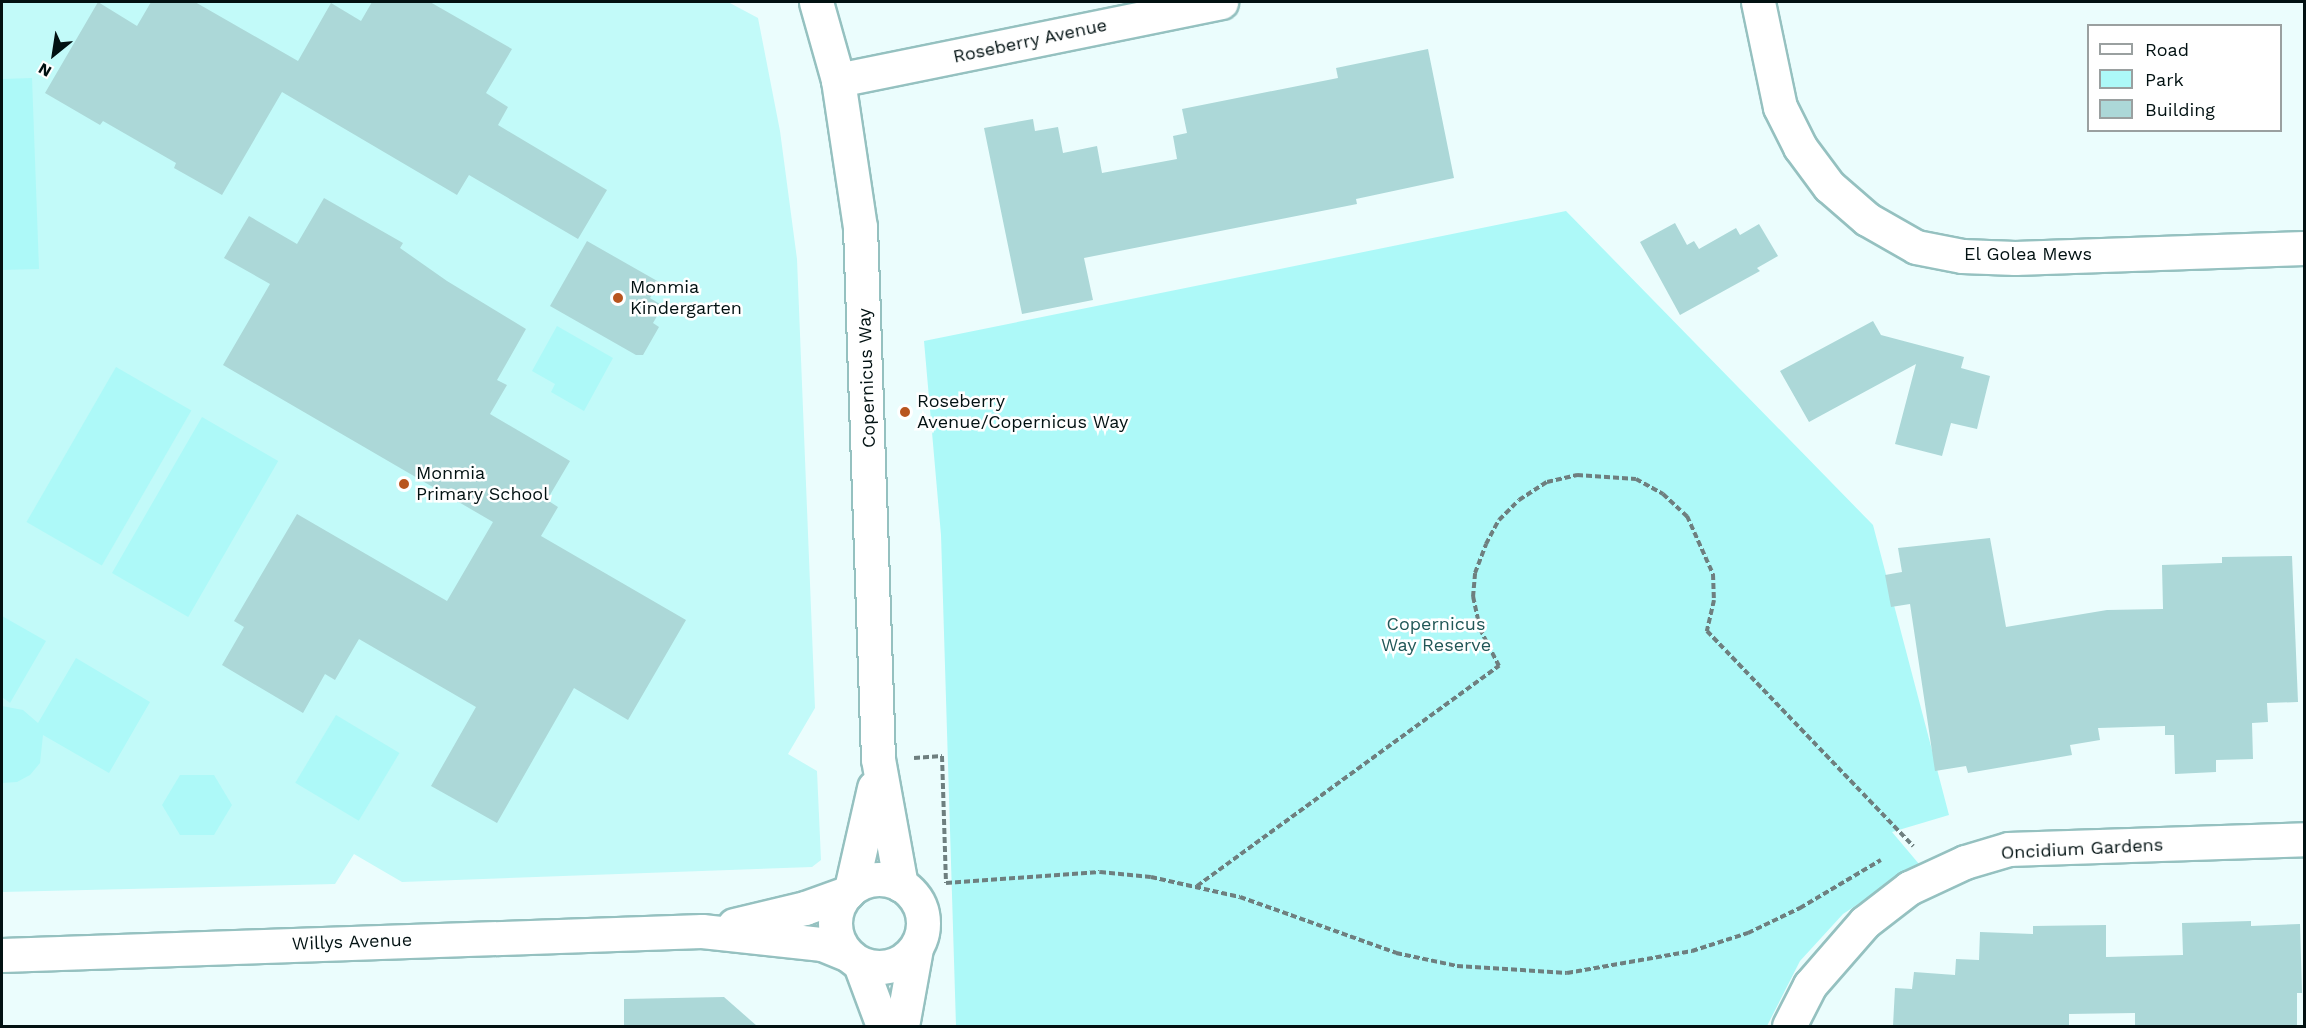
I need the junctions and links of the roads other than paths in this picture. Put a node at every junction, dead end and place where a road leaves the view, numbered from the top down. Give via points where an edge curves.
1 (816, 2) edge
2 (1221, 2) edge
3 (1758, 2) edge
4 (838, 80) junction
5 (2304, 248) edge
6 (878, 759) junction
7 (2304, 839) edge
8 (901, 885) junction
9 (849, 891) junction
10 (702, 931) junction
11 (916, 948) junction
12 (2, 955) edge
13 (853, 959) junction
14 (883, 1026) edge
15 (902, 1026) edge
16 (1789, 1026) edge

1 - 4 street, Copernicus Way
2 - 4 street, Roseberry Avenue
3 - 5 street, El Golea Mews via 1780,107 1800,147 1836,193 1867,219 1916,247 1962,256 2014,258
4 - 6 street, Copernicus Way via 860,227 866,328
6 - 8 street, Copernicus Way
6 - 9 street, Copernicus Way
7 - 16 street, Oncidium Gardens via 2009,849 1940,872 1909,888 1865,922 1810,985
8 - 9 street via 875,879
8 - 11 street via 920,906 922,936
9 - 10 street, Willys Avenue via 767,918
9 - 13 street via 839,904 835,930
10 - 12 street, Willys Avenue
10 - 13 street, Willys Avenue via 822,944
11 - 13 street via 897,964 872,968
11 - 15 street
13 - 14 street via 873,991

